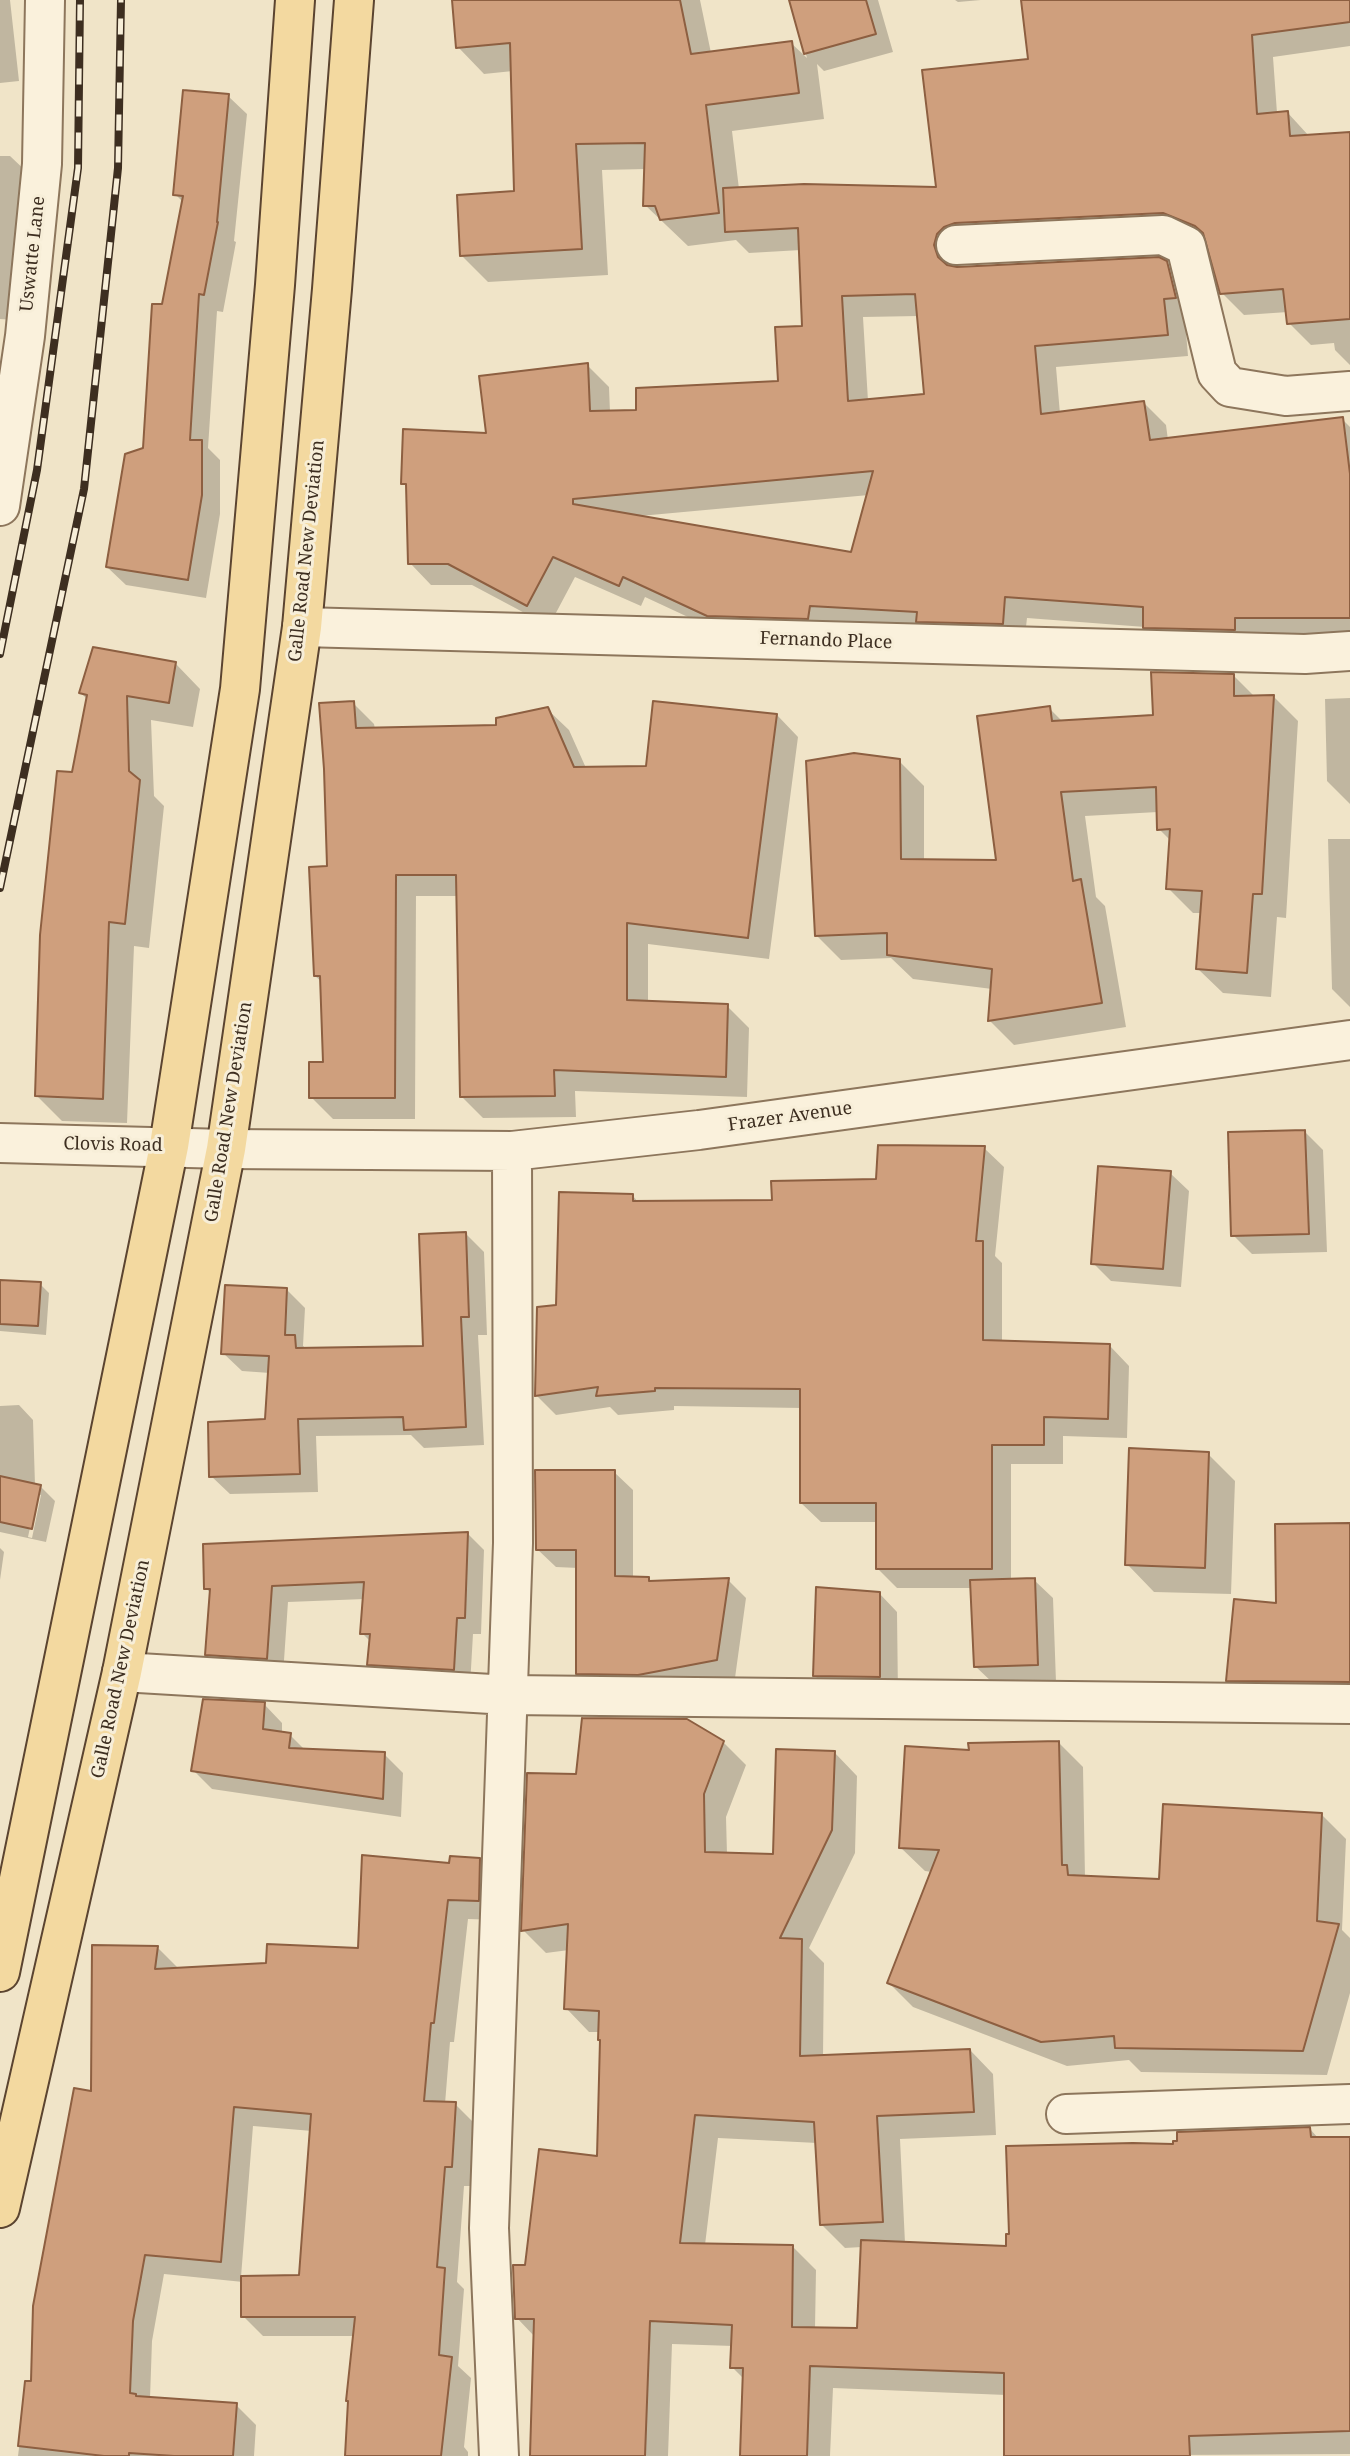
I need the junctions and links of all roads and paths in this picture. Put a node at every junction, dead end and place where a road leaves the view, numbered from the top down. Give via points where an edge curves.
1 (45, 0) edge
2 (295, 0) edge
3 (354, 0) edge
4 (956, 245) dead end
5 (12, 337) edge
6 (1350, 391) edge
7 (0, 506) edge
8 (302, 627) junction
9 (1350, 651) edge
10 (1350, 1040) edge
11 (0, 1143) edge
12 (169, 1146) junction
13 (226, 1149) junction
14 (512, 1151) junction
15 (122, 1672) junction
16 (508, 1695) junction
17 (1350, 1704) edge
18 (0, 1972) edge
19 (1350, 2104) edge
20 (1066, 2114) dead end
21 (0, 2208) edge
22 (499, 2456) edge

1 - 5 street, Uswatte Lane via 42,164
2 - 12 main road via 240,689
3 - 8 main road, Galle Road New Deviation
4 - 6 street via 1163,235 1186,246 1217,373 1230,387 1286,396
5 - 7 street, Uswatte Lane
8 - 9 street, Fernando Place via 1305,654
8 - 13 main road, Galle Road New Deviation
10 - 14 street, Frazer Avenue via 699,1130
11 - 12 street, Clovis Road
12 - 13 street, Clovis Road
12 - 18 main road
13 - 14 street, Frazer Avenue
13 - 15 main road, Galle Road New Deviation
14 - 16 street via 513,1543
15 - 16 street
15 - 21 main road, Galle Road New Deviation
16 - 17 street
16 - 22 street via 489,2228
19 - 20 street

